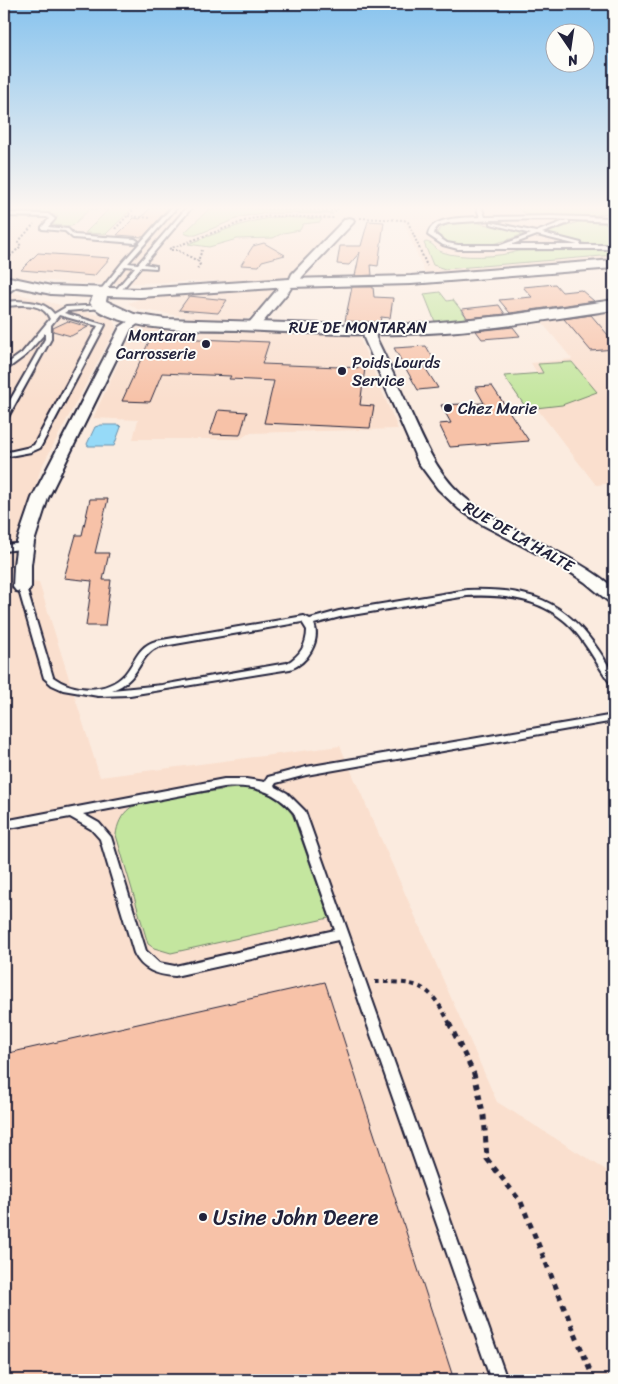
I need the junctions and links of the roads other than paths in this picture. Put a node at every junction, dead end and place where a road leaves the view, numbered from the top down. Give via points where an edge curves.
1 (121, 271) edge
2 (133, 271) edge
3 (301, 271) edge
4 (530, 271) edge
5 (4, 280) edge
6 (19, 283) junction
7 (289, 285) junction
8 (4, 293) edge
9 (109, 293) junction
10 (4, 304) edge
11 (611, 308) edge
12 (56, 316) junction
13 (138, 319) junction
14 (48, 325) junction
15 (253, 326) junction
16 (369, 330) junction
17 (4, 369) edge
18 (4, 417) edge
19 (4, 455) edge
20 (26, 546) junction
21 (4, 548) edge
22 (22, 587) joint
23 (614, 597) edge
24 (309, 622) junction
25 (614, 682) edge
26 (91, 692) junction
27 (614, 718) edge
28 (268, 786) junction
29 (71, 812) junction
30 (4, 825) edge
31 (342, 934) junction
32 (499, 1380) edge

1 - 9 lane
2 - 9 lane
3 - 7 street
4 - 7 street, RUE DE MONTARAN
5 - 6 street, RUE DE MONTARAN
6 - 8 lane
6 - 9 street, RUE DE MONTARAN via 51,290
7 - 9 street, RUE DE MONTARAN
7 - 15 street
9 - 12 lane
9 - 13 street, RUE DE MONTARAN
10 - 12 lane via 36,305
11 - 16 street, RUE DE MONTARAN via 441,328
12 - 14 lane
12 - 19 lane via 102,324 37,446
13 - 15 street, RUE DE MONTARAN
13 - 20 street via 126,327 59,457 39,500
14 - 17 lane via 24,354
14 - 18 lane via 48,339
15 - 16 street, RUE DE MONTARAN
16 - 23 street, RUE DE LA HALTE via 436,479 467,509 572,566
20 - 21 lane
20 - 22 street via 21,568
22 - 26 lane via 49,678 69,689
24 - 25 lane via 467,593 513,594 540,602 565,617 577,628
24 - 26 lane via 304,619 156,644 143,651 128,677
24 - 26 lane via 312,635 302,659 290,666 137,692
27 - 28 lane via 306,771 272,780
28 - 29 lane via 242,781 224,783
28 - 31 lane via 286,796 299,810
29 - 30 lane
29 - 31 lane via 95,826 105,837 140,953 149,966 175,971
31 - 32 lane

